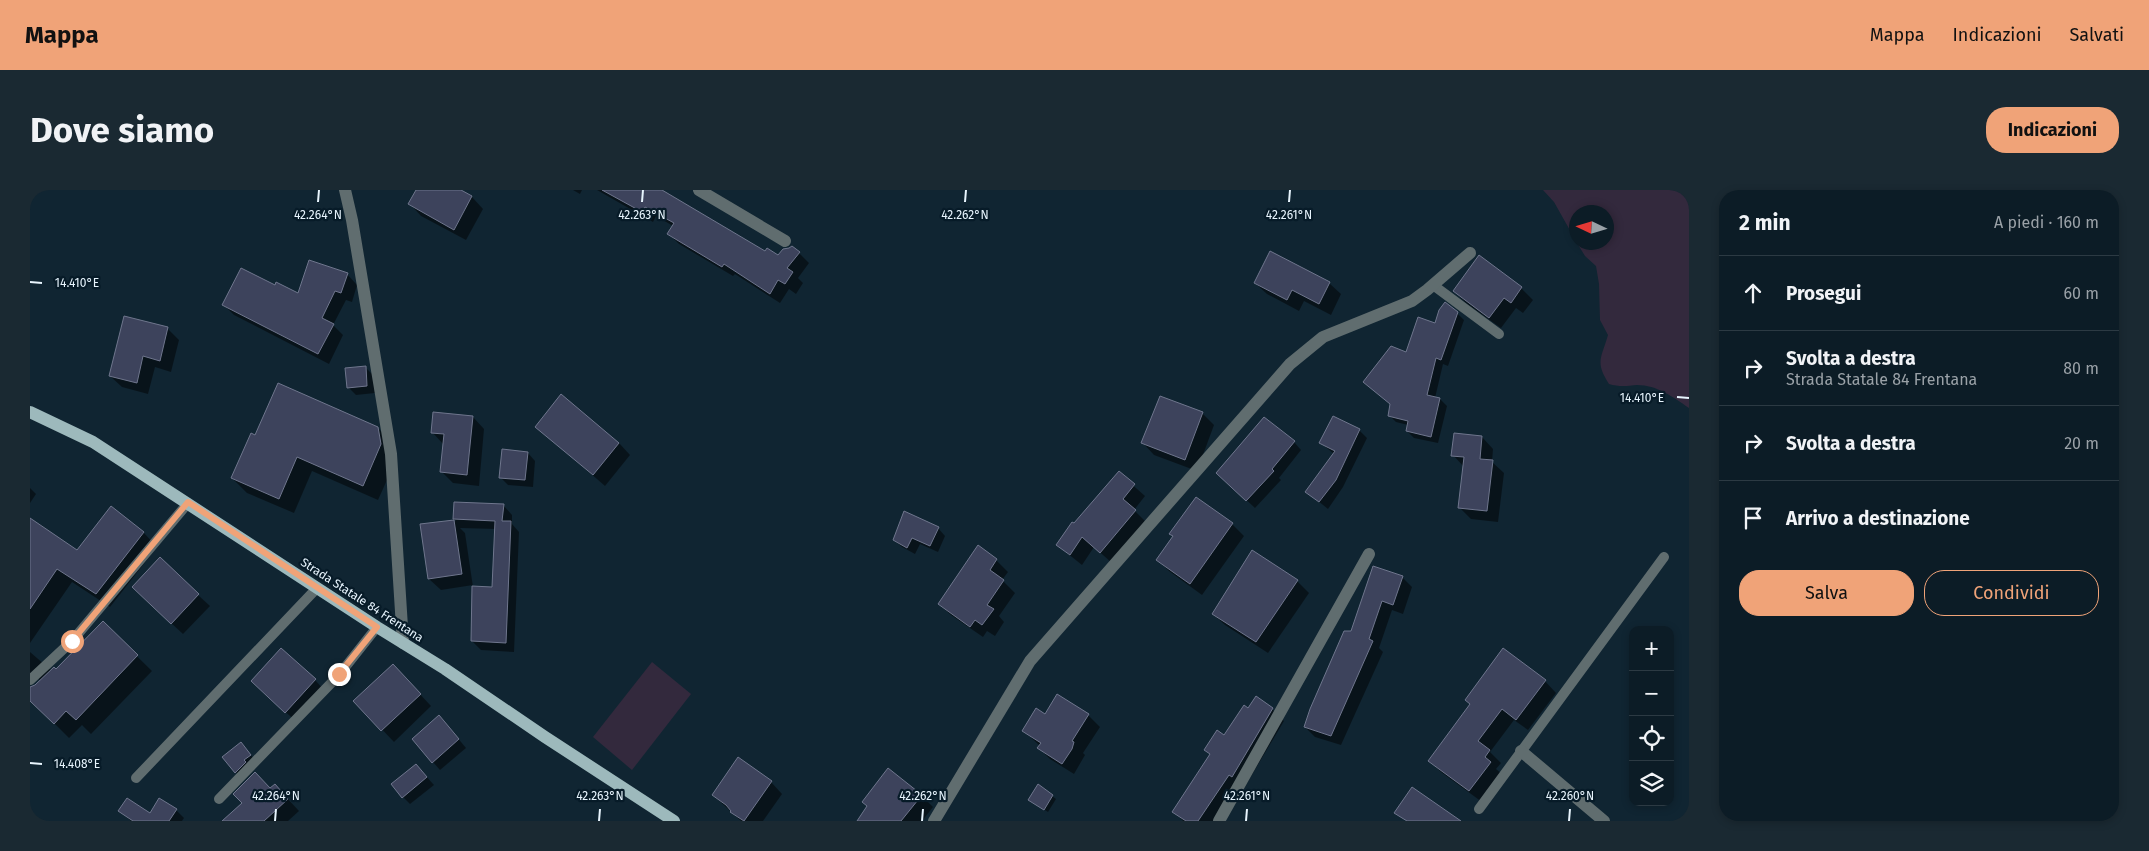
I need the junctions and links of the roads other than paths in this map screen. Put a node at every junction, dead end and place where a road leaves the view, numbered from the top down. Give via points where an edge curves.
1 (345, 190) edge
2 (699, 190) edge
3 (785, 241) dead end
4 (1470, 253) dead end
5 (1433, 285) junction
6 (1499, 334) dead end
7 (30, 412) edge
8 (188, 502) junction
9 (1368, 554) dead end
10 (1664, 557) dead end
11 (317, 588) junction
12 (377, 627) junction
13 (404, 643) junction
14 (30, 680) edge
15 (1521, 751) junction
16 (136, 778) dead end
17 (218, 799) dead end
18 (1478, 808) dead end
19 (674, 821) edge
20 (934, 821) edge
21 (1219, 821) edge
22 (1604, 821) edge

1 - 13 street via 391,454
2 - 3 street
4 - 5 street
5 - 6 lane
5 - 20 street via 1408,303 1323,337 1290,364 1030,661
7 - 8 main road, Strada Statale 84 Frentana via 93,442
8 - 11 main road, Strada Statale 84 Frentana
8 - 14 lane via 72,641
9 - 21 street
10 - 15 lane
11 - 12 main road, Strada Statale 84 Frentana
11 - 16 lane
12 - 13 main road, Strada Statale 84 Frentana
12 - 17 lane via 339,674
13 - 19 main road, Strada Statale 84 Frentana
15 - 18 lane
15 - 22 street

